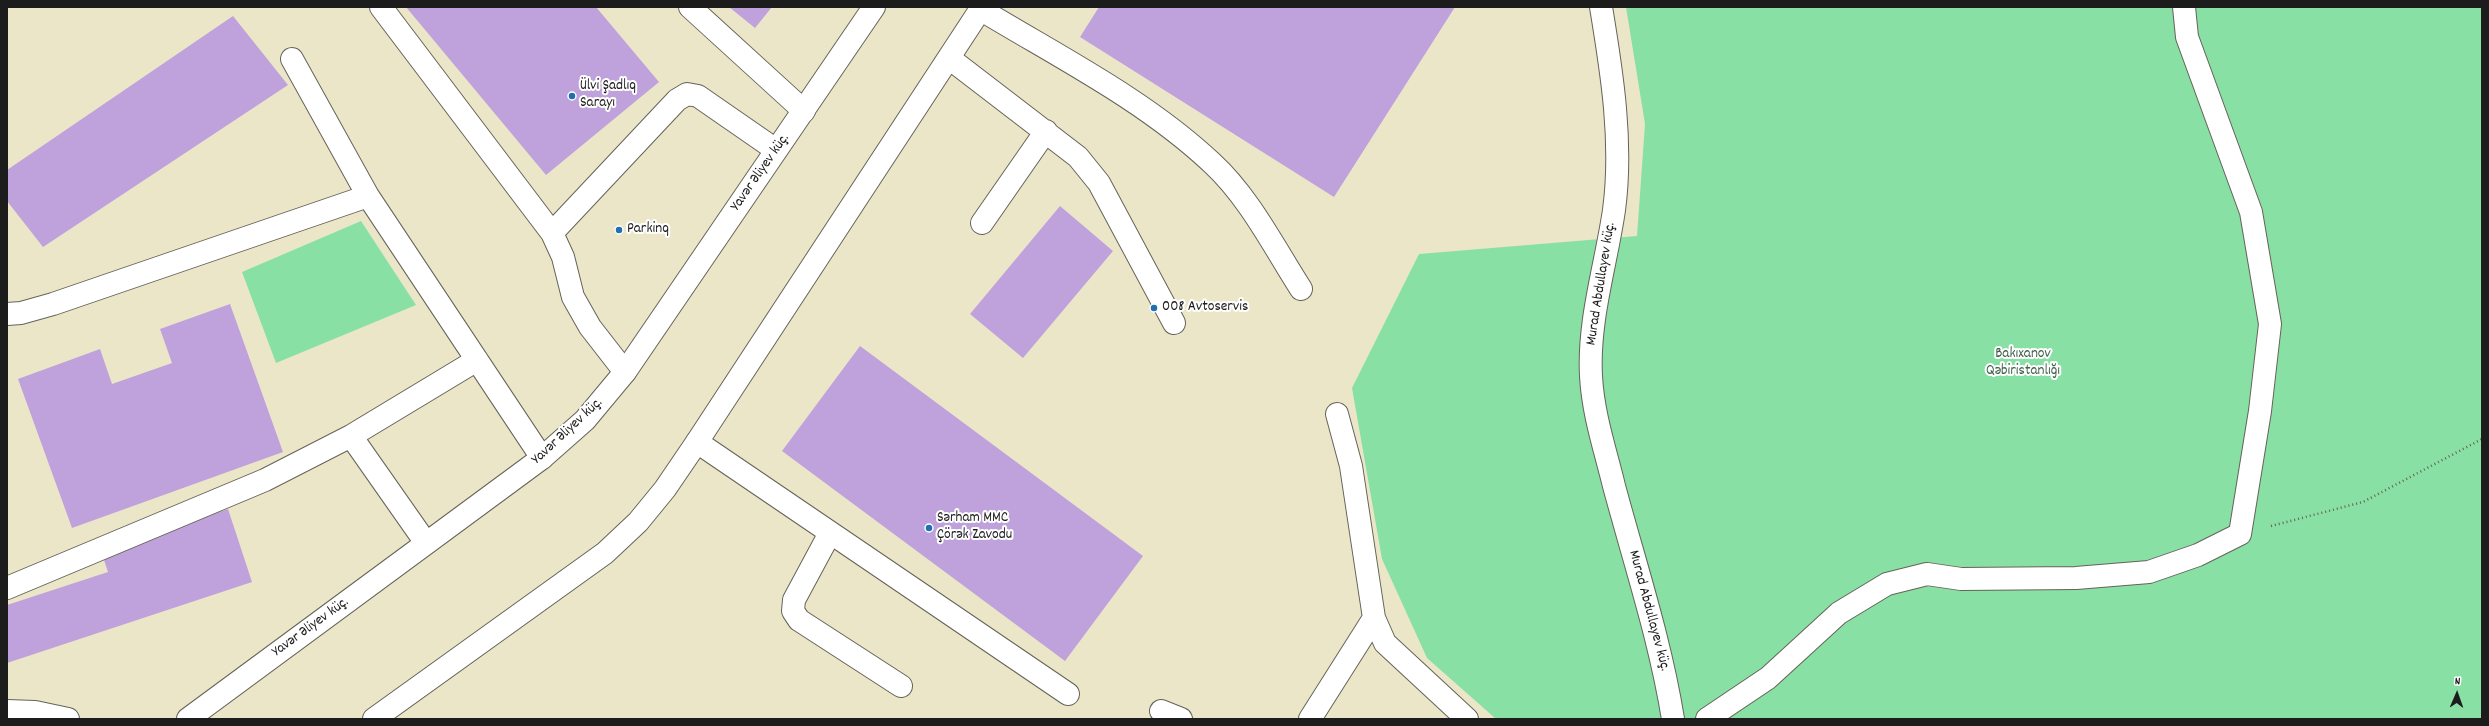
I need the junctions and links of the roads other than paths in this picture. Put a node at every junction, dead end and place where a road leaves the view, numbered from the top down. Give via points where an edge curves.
1 (381, 7) edge
2 (690, 7) edge
3 (874, 7) edge
4 (1601, 7) edge
5 (2184, 7) edge
6 (981, 8) edge
7 (949, 58) junction
8 (292, 59) dead end
9 (804, 112) junction
10 (1046, 131) junction
11 (776, 150) junction
12 (368, 196) junction
13 (982, 223) dead end
14 (552, 233) junction
15 (1301, 289) dead end
16 (7, 314) edge
17 (1174, 323) dead end
18 (477, 360) junction
19 (625, 372) junction
20 (1337, 414) dead end
21 (351, 436) junction
22 (697, 442) junction
23 (542, 458) junction
24 (830, 533) junction
25 (426, 544) junction
26 (7, 588) edge
27 (1374, 618) junction
28 (901, 686) dead end
29 (1068, 694) dead end
30 (7, 711) edge
31 (68, 719) edge
32 (188, 719) edge
33 (374, 719) edge
34 (1310, 719) edge
35 (1467, 719) edge
36 (1673, 719) edge
37 (1707, 719) edge

1 - 14 main road
2 - 9 main road
3 - 9 main road, Yavər Əliyev küç.
4 - 36 main road, Murad Abdullayev küç. via 1618,140 1614,208 1593,331 1591,374 1594,409 1629,543 1652,617 1665,670
5 - 37 main road via 2187,37 2251,212 2270,324 2260,411 2240,534 2198,555 2149,572 2076,578 1961,579 1927,574 1887,584 1839,612 1768,678
6 - 7 main road
6 - 15 main road via 1150,113 1213,163 1247,205
7 - 10 main road
7 - 22 main road
8 - 12 main road
9 - 11 main road, Yavər Əliyev küç.
10 - 13 main road
10 - 17 main road via 1078,158 1099,183
11 - 14 main road via 698,96 687,94 678,100
11 - 19 main road, Yavər Əliyev küç.
12 - 16 main road via 53,304
12 - 18 main road
14 - 19 main road via 563,257 573,297 590,327
18 - 21 main road
18 - 23 main road
19 - 23 main road, Yavər Əliyev küç. via 586,420
20 - 27 main road via 1350,466
21 - 25 main road
21 - 26 main road via 265,480
22 - 24 main road
22 - 33 main road via 665,489 638,522 606,553
23 - 25 main road, Yavər Əliyev küç.
24 - 28 main road via 794,600 792,611 800,620
24 - 29 main road
25 - 32 main road, Yavər Əliyev küç.
27 - 34 main road
27 - 35 main road via 1384,643
30 - 31 main road via 35,712

